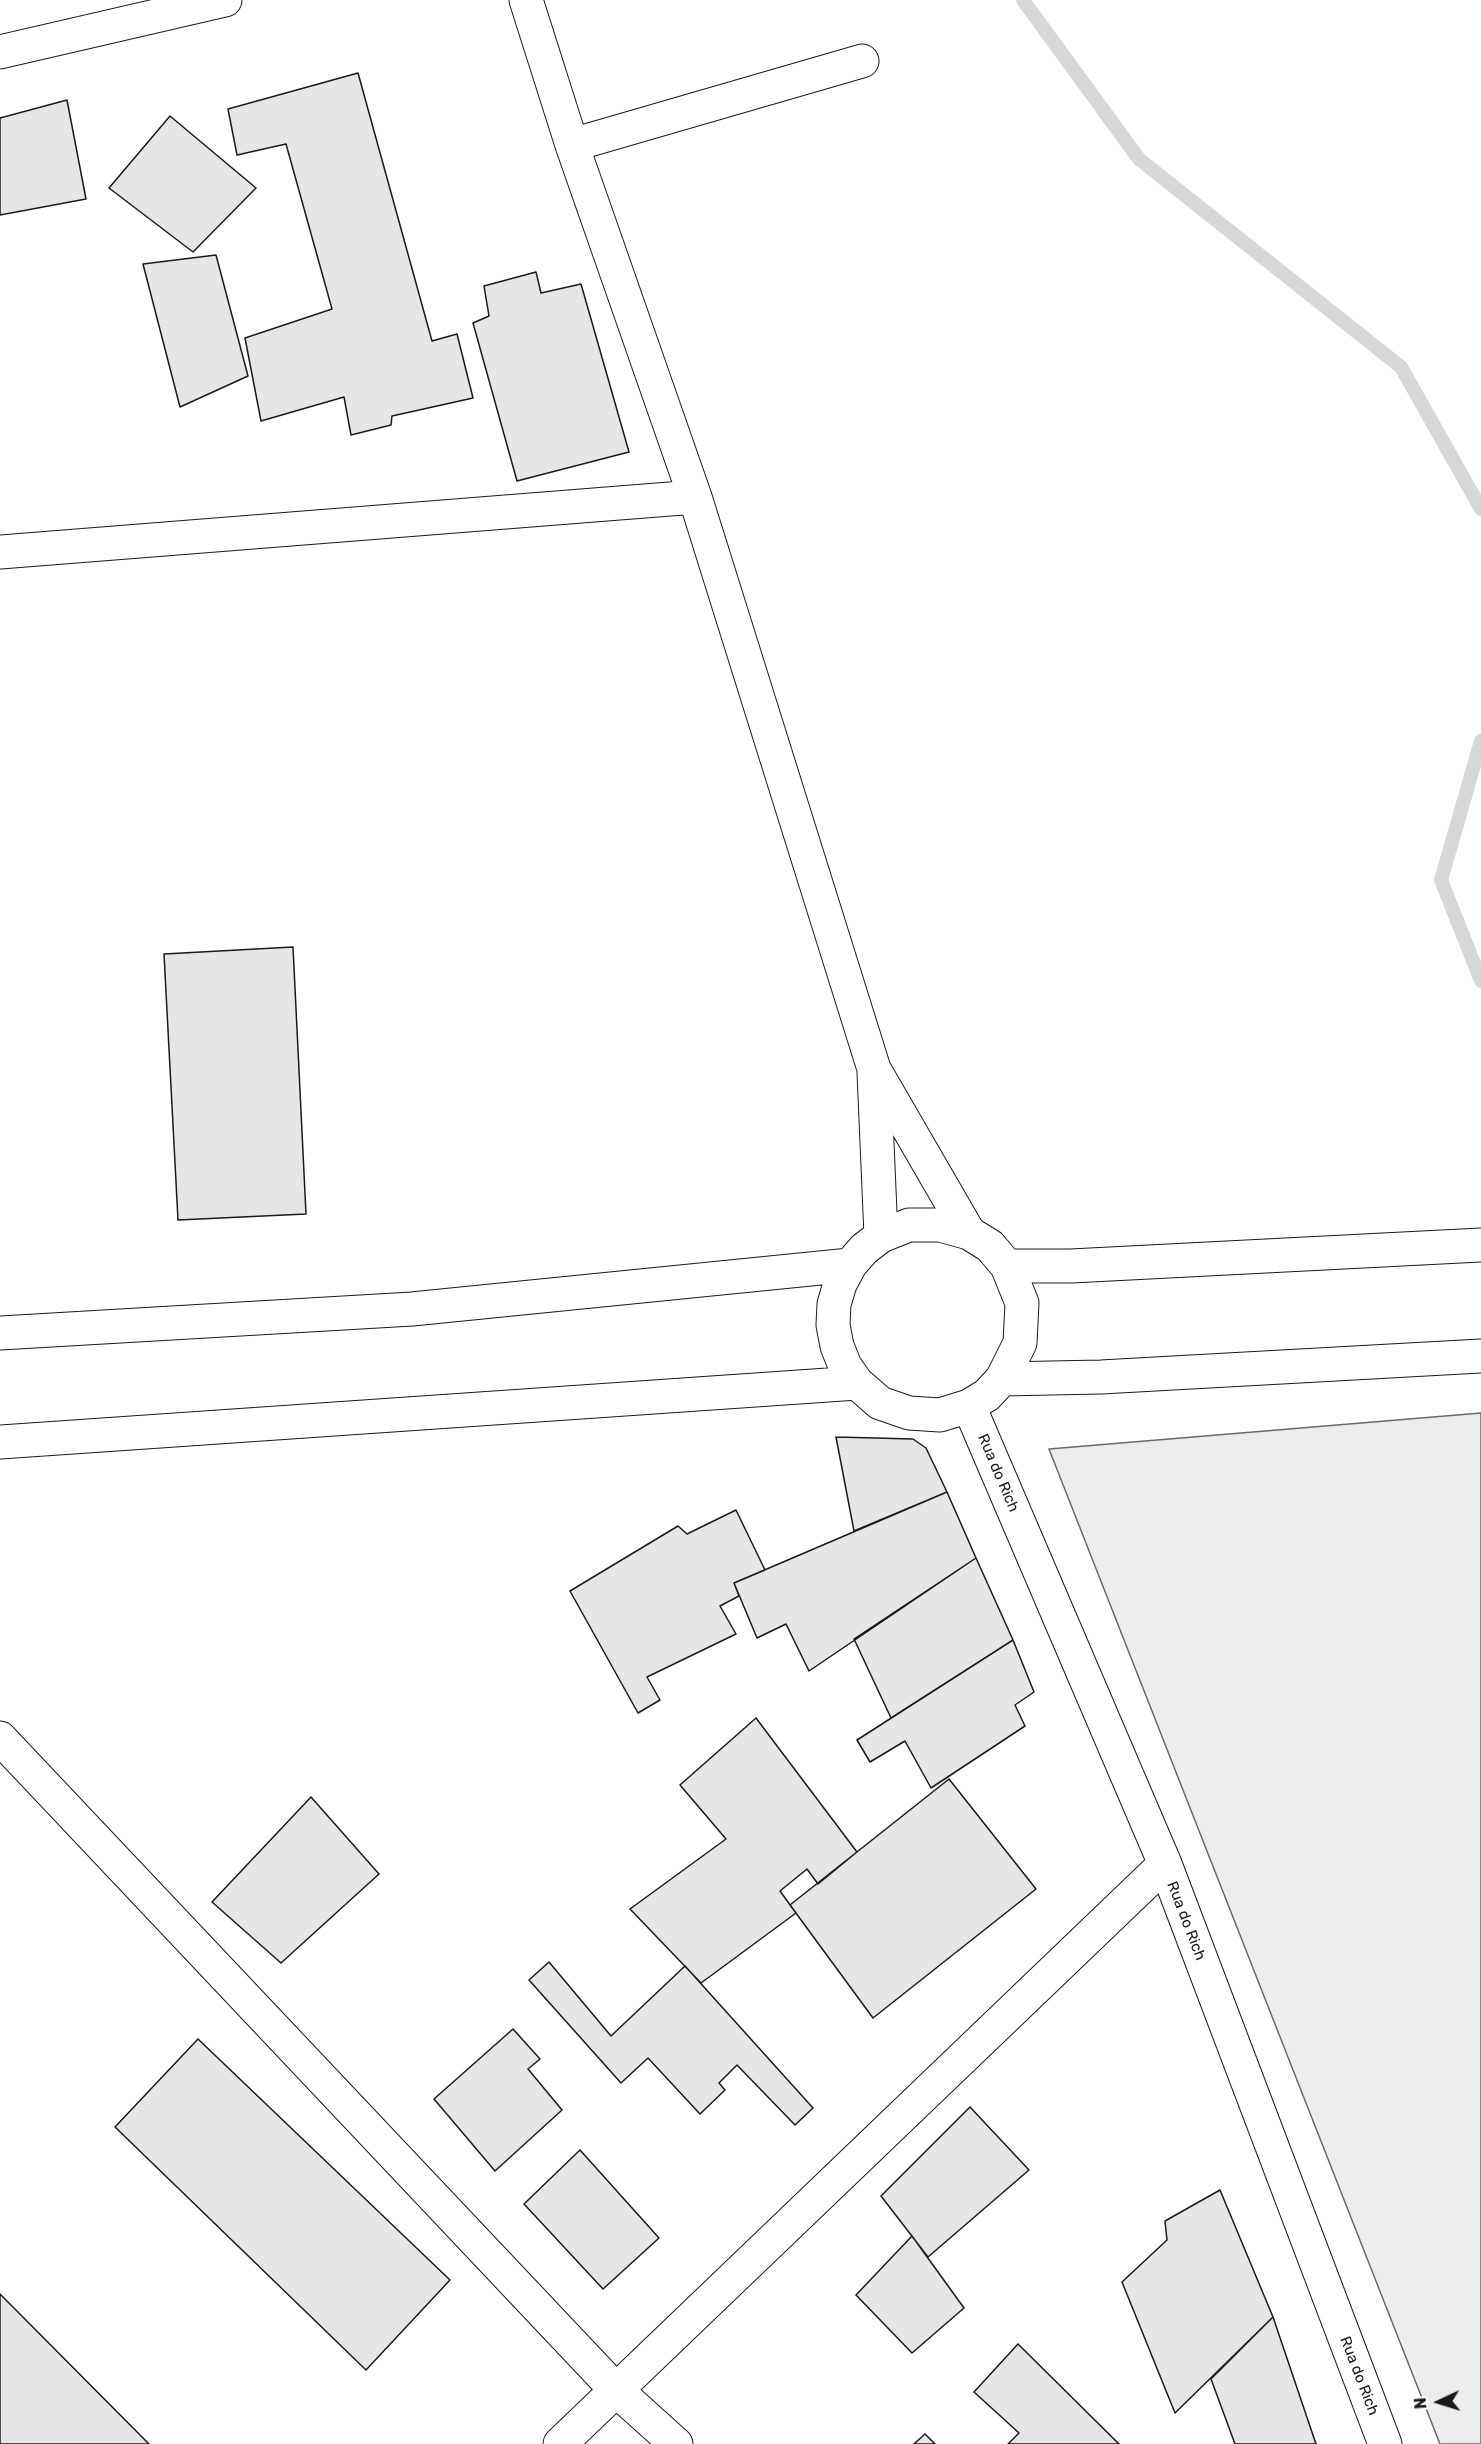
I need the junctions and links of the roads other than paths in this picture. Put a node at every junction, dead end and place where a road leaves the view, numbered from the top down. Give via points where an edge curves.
1 (225, 0) edge
2 (526, 0) edge
3 (0, 52) edge
4 (862, 61) dead end
5 (572, 146) junction
6 (695, 497) junction
7 (0, 552) edge
8 (874, 1069) junction
9 (969, 1233) junction
10 (881, 1236) junction
11 (1481, 1245) edge
12 (850, 1265) junction
13 (1007, 1266) junction
14 (0, 1333) edge
15 (1481, 1356) edge
16 (1002, 1379) junction
17 (857, 1383) junction
18 (969, 1406) junction
19 (0, 1442) edge
20 (0, 1738) edge
21 (1165, 1864) junction
22 (616, 2390) junction
23 (560, 2444) edge
24 (676, 2444) edge
25 (1385, 2444) edge

1 - 3 street
2 - 5 street
4 - 5 street
5 - 6 street
6 - 7 street
6 - 8 street
8 - 9 street
8 - 10 street
9 - 10 street via 940,1225 909,1225
9 - 13 street via 990,1246
10 - 12 street
11 - 13 street
12 - 14 street via 412,1308
12 - 17 street via 834,1304 833,1325 845,1366
13 - 16 street via 1022,1303 1020,1343
15 - 16 street
16 - 18 street
17 - 18 street via 880,1403 909,1413 940,1415
17 - 19 street
18 - 21 street, Rua do Rich
20 - 22 street
21 - 22 street
21 - 25 street, Rua do Rich
22 - 23 street
22 - 24 street

